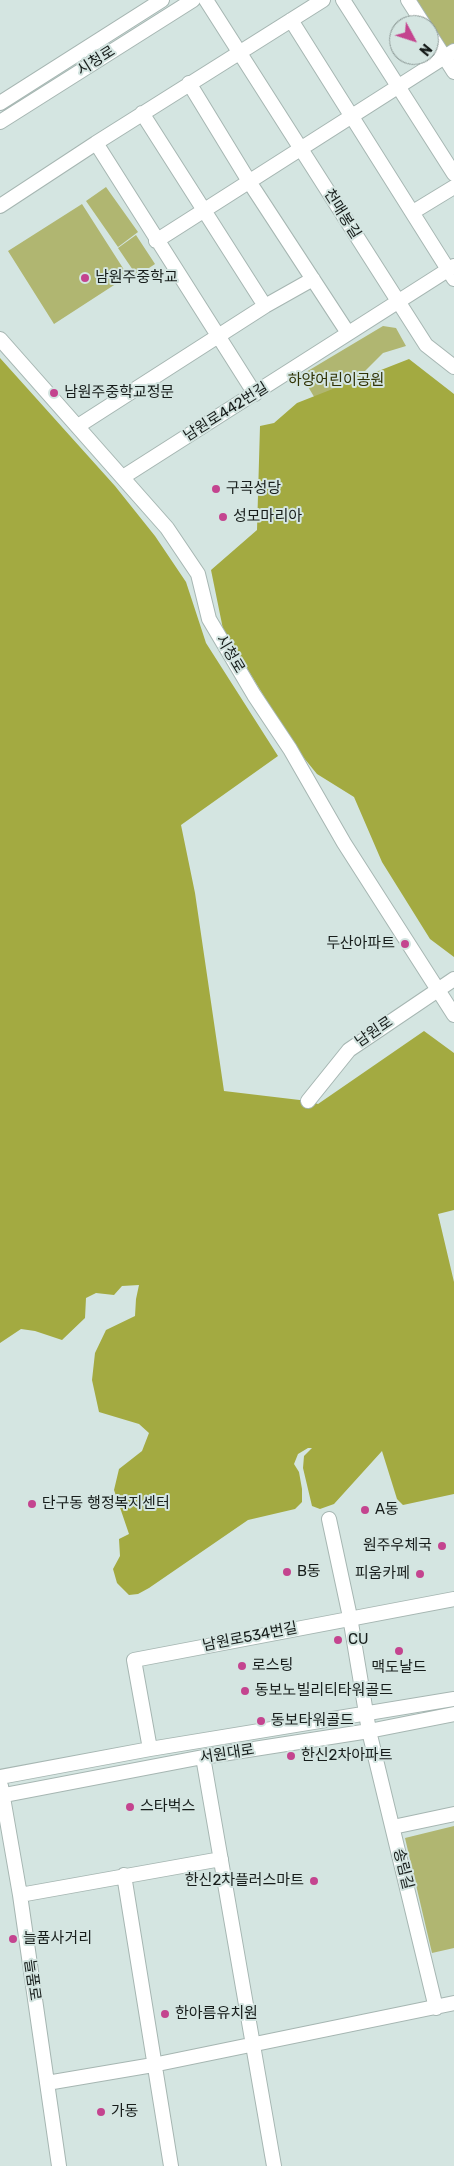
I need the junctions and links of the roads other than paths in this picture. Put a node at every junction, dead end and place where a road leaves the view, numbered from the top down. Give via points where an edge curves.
1 (162, 0) edge
2 (193, 0) edge
3 (206, 0) edge
4 (323, 0) edge
5 (342, 0) edge
6 (408, 0) edge
7 (418, 15) edge
8 (291, 20) junction
9 (439, 44) edge
10 (240, 52) junction
11 (449, 54) edge
12 (454, 72) edge
13 (189, 83) junction
14 (398, 87) junction
15 (0, 103) edge
16 (142, 113) junction
17 (352, 117) junction
18 (0, 122) edge
19 (96, 144) junction
20 (301, 149) junction
21 (454, 174) edge
22 (250, 183) junction
23 (454, 187) edge
24 (0, 206) edge
25 (204, 212) junction
26 (413, 212) junction
27 (156, 241) junction
28 (452, 271) edge
29 (313, 279) junction
30 (398, 301) junction
31 (265, 306) junction
32 (348, 333) junction
33 (219, 336) junction
34 (0, 339) edge
35 (454, 367) edge
36 (255, 394) junction
37 (78, 426) junction
38 (123, 477) junction
39 (454, 979) edge
40 (437, 990) junction
41 (454, 1016) edge
42 (308, 1101) dead end
43 (329, 1519) dead end
44 (454, 1599) edge
45 (350, 1618) junction
46 (454, 1698) edge
47 (454, 1714) edge
48 (366, 1715) junction
49 (369, 1731) junction
50 (150, 1749) junction
51 (202, 1758) junction
52 (0, 1778) edge
53 (1, 1796) edge
54 (454, 1814) edge
55 (393, 1827) junction
56 (221, 1858) junction
57 (124, 1876) junction
58 (20, 1895) junction
59 (454, 2004) edge
60 (436, 2008) junction
61 (252, 2044) junction
62 (153, 2065) junction
63 (48, 2083) junction
64 (59, 2166) edge
65 (170, 2166) edge
66 (274, 2166) edge

1 - 15 street, 시청로
2 - 18 street, 시청로
3 - 10 street, 천매봉길
4 - 8 street
5 - 14 street
6 - 7 street
8 - 10 street
8 - 17 street
9 - 11 street
10 - 13 street
10 - 20 street, 천매봉길
11 - 12 street
11 - 14 street
13 - 16 street
13 - 22 street
14 - 17 street
14 - 21 street
16 - 19 street
16 - 25 street
17 - 20 street
17 - 26 street
19 - 24 street
19 - 27 street
20 - 22 street
20 - 30 street, 천매봉길
22 - 25 street
22 - 29 street
23 - 26 street
25 - 27 street
25 - 31 street
26 - 28 street
27 - 33 street
28 - 30 street, 남원로442번길
29 - 31 street
29 - 32 street
30 - 32 street, 남원로442번길
30 - 35 street, 천매봉길 via 426,345
31 - 33 street
32 - 36 street, 남원로442번길
33 - 36 street
33 - 37 street
34 - 37 street, 시청로
36 - 38 street, 남원로442번길
37 - 38 street, 시청로
38 - 40 street, 시청로 via 167,528 198,574 209,618
39 - 40 street, 남원로
40 - 41 street
40 - 42 street, 남원로 via 349,1050
43 - 45 street, 송림길
44 - 45 street, 남원로534번길
45 - 48 street, 송림길
45 - 50 street, 남원로534번길 via 134,1660
46 - 48 street, 서원대로
47 - 49 street, 서원대로
48 - 49 street, 송림길
48 - 50 street, 서원대로
49 - 51 street, 서원대로
49 - 55 street, 송림길
50 - 52 street, 서원대로
51 - 53 street, 서원대로
51 - 56 street
52 - 53 street, 늘품로
53 - 58 street, 늘품로
54 - 55 street
55 - 60 street, 송림길
56 - 57 street
56 - 61 street
57 - 58 street
57 - 62 street
58 - 63 street, 늘품로
59 - 60 street
60 - 61 street
61 - 62 street
61 - 66 street
62 - 63 street
62 - 65 street
63 - 64 street, 늘품로

